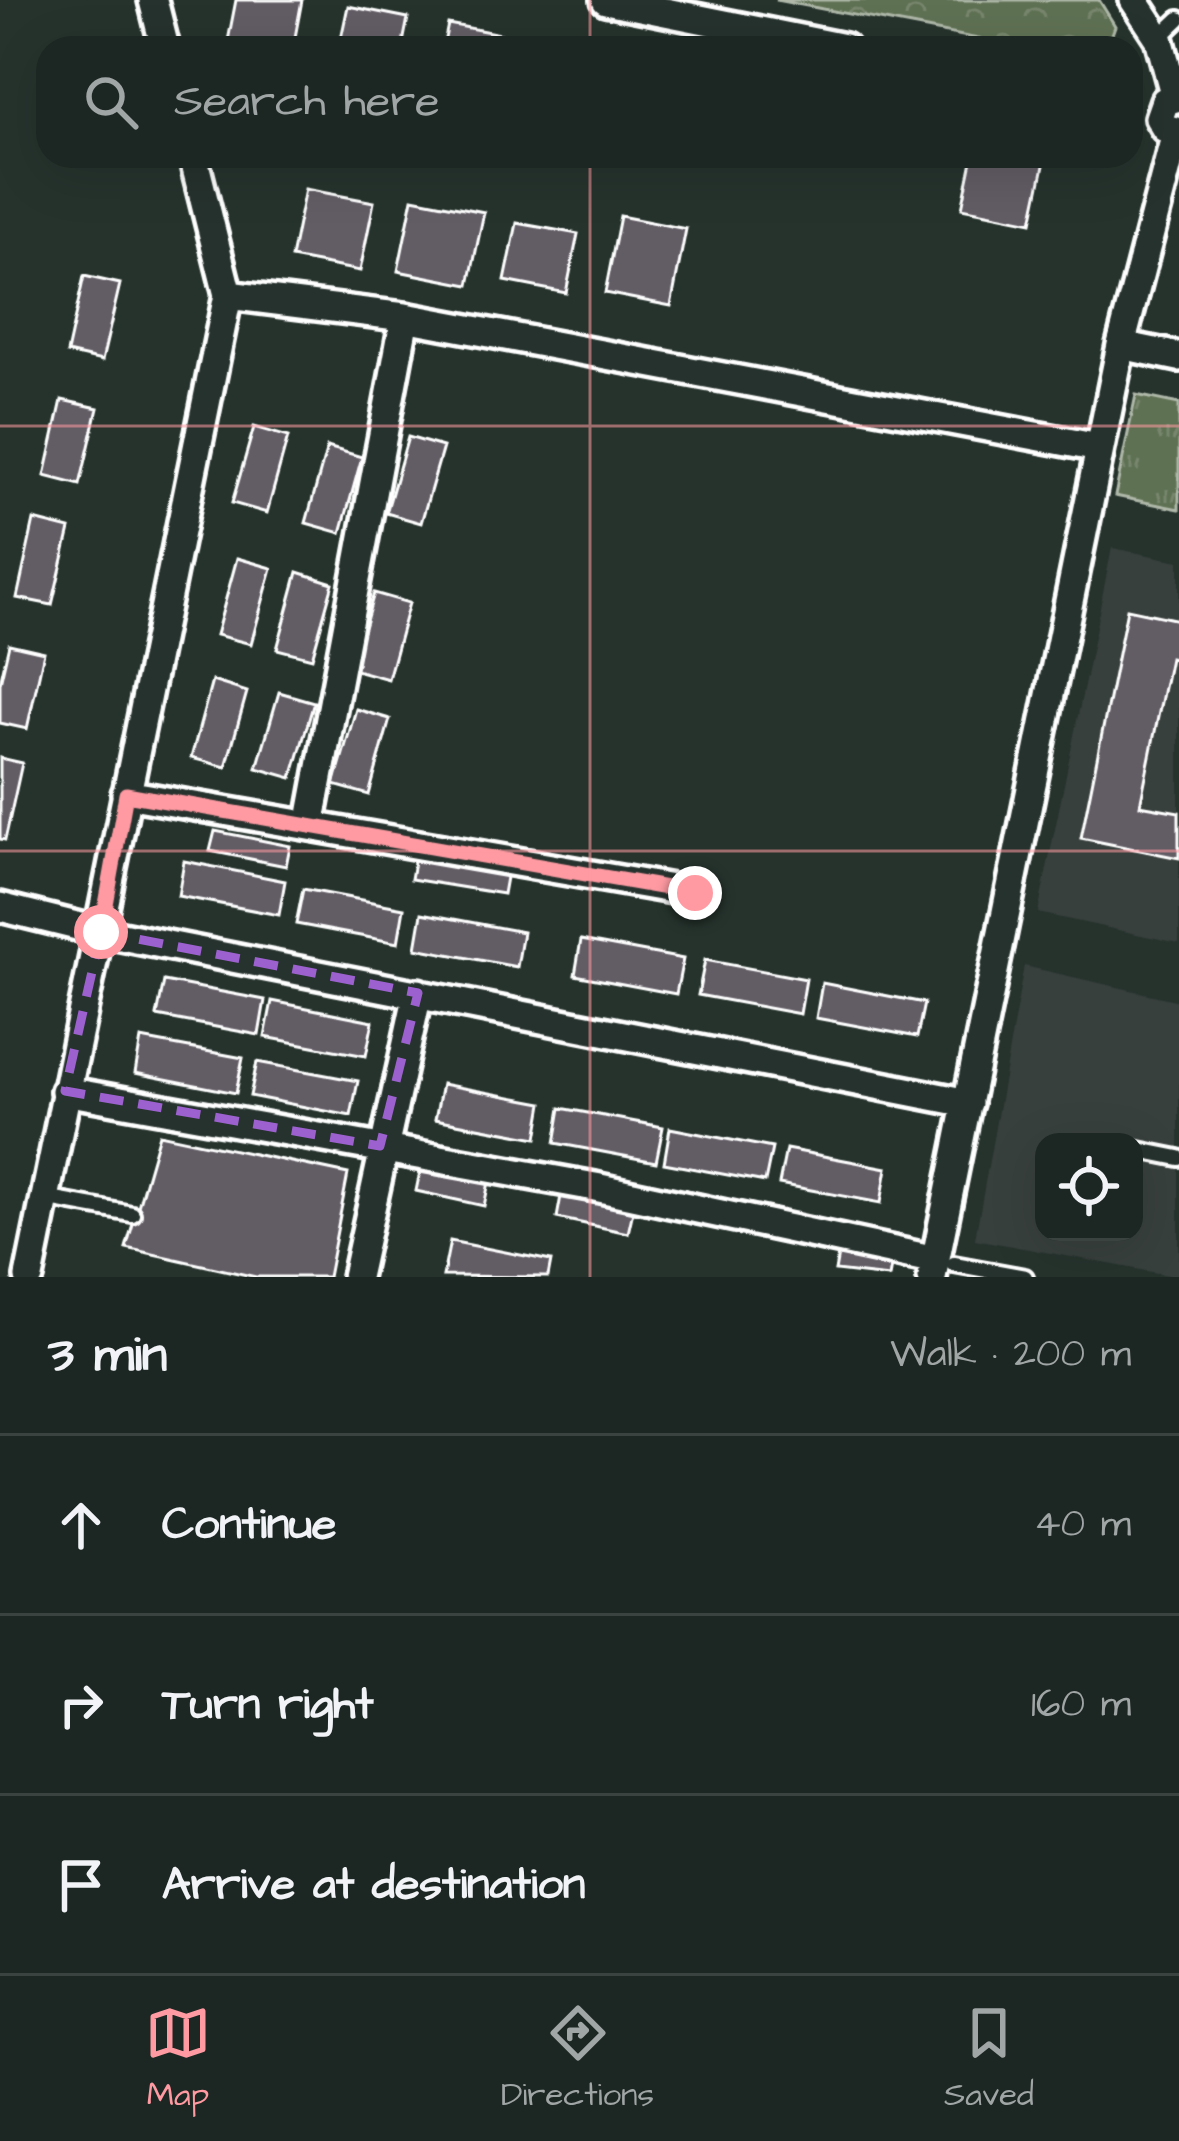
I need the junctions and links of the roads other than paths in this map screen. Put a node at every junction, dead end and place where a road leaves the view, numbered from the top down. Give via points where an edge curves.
1 (153, 0) edge
2 (606, 0) edge
3 (1134, 0) edge
4 (1169, 28) edge
5 (162, 36) edge
6 (784, 36) edge
7 (1167, 113) edge
8 (196, 168) edge
9 (228, 295) junction
10 (405, 317) junction
11 (1120, 345) junction
12 (1179, 357) edge
13 (1100, 448) junction
14 (126, 794) junction
15 (310, 826) junction
16 (695, 893) dead end
17 (0, 907) edge
18 (101, 932) junction
19 (418, 992) junction
20 (65, 1091) junction
21 (968, 1102) junction
22 (380, 1146) junction
23 (1143, 1151) edge
24 (1179, 1158) edge
25 (44, 1198) junction
26 (132, 1214) dead end
27 (940, 1267) edge
28 (29, 1277) edge
29 (356, 1277) edge
30 (1024, 1277) edge

1 - 5 street
2 - 6 street
3 - 4 street
4 - 7 street
7 - 11 street
8 - 9 street
9 - 10 street
9 - 14 street
10 - 13 street
10 - 15 street
11 - 12 street
11 - 13 street
13 - 21 street
14 - 15 street
14 - 18 street
15 - 16 street
17 - 18 street
18 - 19 street
18 - 20 street
19 - 21 street
19 - 22 street
20 - 22 street
20 - 25 street
21 - 27 street
22 - 27 street
22 - 29 street
23 - 24 lane
25 - 26 lane
25 - 28 street
27 - 30 lane

